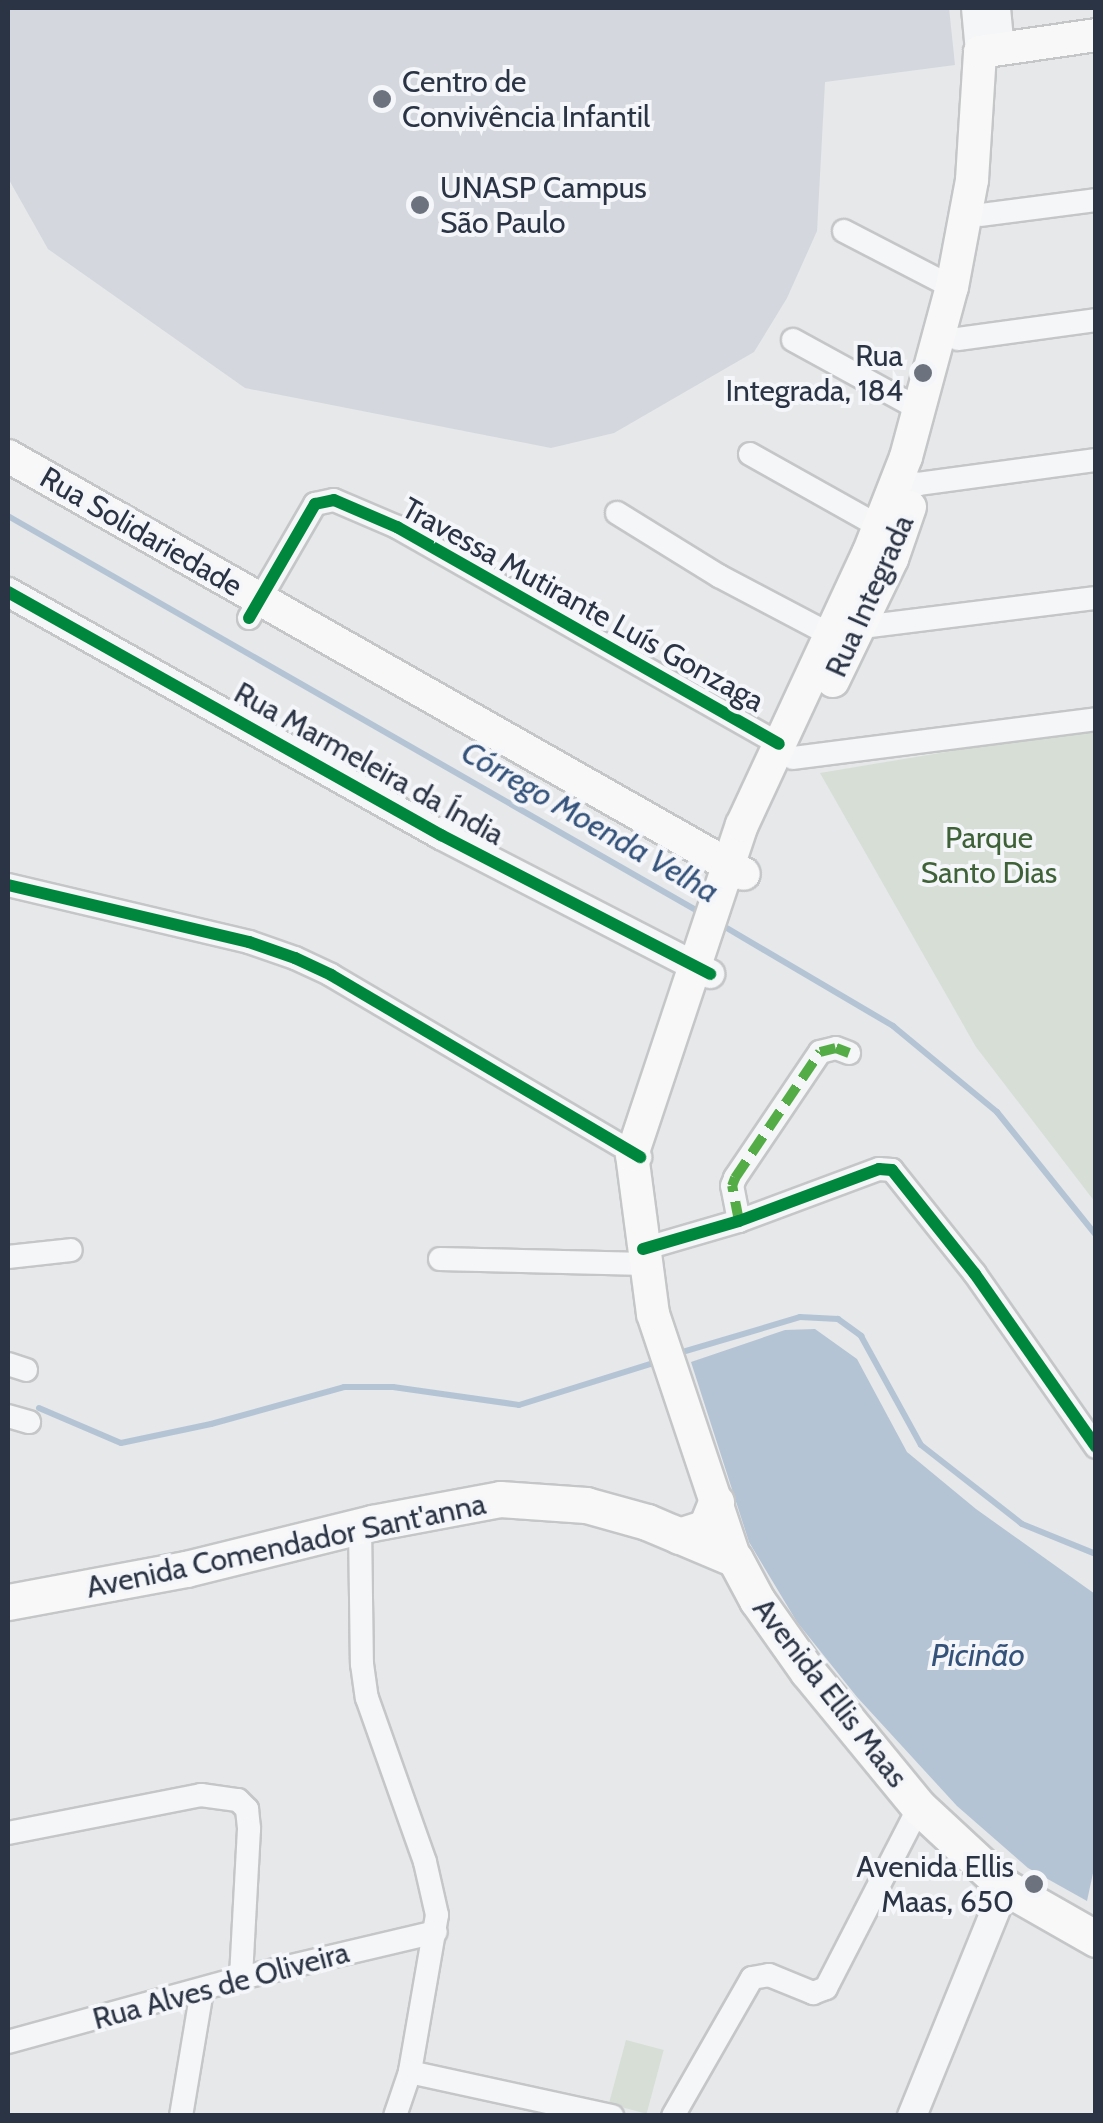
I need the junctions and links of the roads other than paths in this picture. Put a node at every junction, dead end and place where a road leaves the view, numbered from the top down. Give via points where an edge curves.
1 (976, 8) edge
2 (996, 8) edge
3 (1096, 35) edge
4 (990, 51) junction
5 (1096, 200) edge
6 (981, 214) junction
7 (844, 231) dead end
8 (952, 286) junction
9 (1096, 320) edge
10 (958, 338) junction
11 (794, 340) dead end
12 (919, 409) junction
13 (750, 454) dead end
14 (8, 456) edge
15 (1096, 460) edge
16 (8, 480) edge
17 (908, 482) junction
18 (617, 513) dead end
19 (880, 527) junction
20 (8, 592) edge
21 (1096, 598) edge
22 (254, 609) junction
23 (847, 631) junction
24 (1096, 719) edge
25 (786, 751) junction
26 (8, 884) edge
27 (729, 891) junction
28 (705, 963) junction
29 (849, 1054) dead end
30 (636, 1156) junction
31 (739, 1222) junction
32 (72, 1250) dead end
33 (8, 1257) edge
34 (644, 1257) junction
35 (440, 1259) dead end
36 (1096, 1447) edge
37 (716, 1502) junction
38 (360, 1526) junction
39 (679, 1536) junction
40 (734, 1559) junction
41 (8, 1602) edge
42 (919, 1807) junction
43 (8, 1834) edge
44 (1005, 1887) junction
45 (436, 1932) junction
46 (1096, 1939) edge
47 (241, 1978) junction
48 (202, 1990) junction
49 (8, 2042) edge
50 (410, 2072) junction
51 (181, 2116) edge
52 (395, 2116) edge
53 (413, 2116) edge
54 (612, 2116) edge
55 (673, 2116) edge
56 (912, 2116) edge

1 - 4 street, Rua Integrada
2 - 4 street, Rua Integrada
3 - 4 main road
4 - 6 main road, Rua Integrada
4 - 8 main road, Rua Integrada
5 - 6 street
6 - 10 main road, Rua Integrada
7 - 8 street
8 - 12 main road, Rua Integrada
9 - 10 street
10 - 17 main road, Rua Integrada
11 - 12 street
12 - 17 main road, Rua Integrada
13 - 19 street
14 - 22 main road, Rua Solidariedade
15 - 17 street
16 - 22 main road, Rua Solidariedade
17 - 19 main road, Rua Integrada
17 - 23 main road, Rua Integrada
18 - 23 street via 719,576
19 - 23 main road, Rua Integrada
20 - 28 street, Rua Marmeleira da Índia via 442,835
21 - 23 street
22 - 25 street, Travessa Mutirante Luís Gonzaga via 314,504 334,500 397,527
22 - 27 main road, Rua Solidariedade
23 - 25 main road, Rua Integrada
24 - 25 street
25 - 27 main road, Rua Integrada
26 - 30 street via 294,958
27 - 28 main road, Rua Integrada
28 - 30 main road, Rua Integrada via 678,1076
29 - 31 street via 836,1048 820,1052 735,1178
30 - 34 main road, Avenida Ellis Maas
31 - 34 street
31 - 36 street via 892,1170 975,1274
32 - 33 street
34 - 35 street
34 - 37 main road, Avenida Ellis Maas via 653,1314
37 - 39 main road via 706,1527
37 - 40 main road, Avenida Ellis Maas
38 - 39 main road, Avenida Comendador Sant'anna via 450,1506 533,1500 606,1509
38 - 41 main road, Avenida Comendador Sant'anna
38 - 45 street via 367,1698 433,1889
39 - 40 main road, Avenida Comendador Sant'anna
40 - 42 main road, Avenida Ellis Maas via 808,1672
42 - 44 main road, Avenida Ellis Maas
42 - 55 street via 826,1988 813,1994 769,1974 752,1978
43 - 47 street via 201,1794 229,1796 247,1810
44 - 46 main road, Avenida Ellis Maas
44 - 56 street
45 - 47 street, Rua Alves de Oliveira
45 - 50 street
47 - 48 street, Rua Alves de Oliveira
48 - 49 street, Rua Alves de Oliveira
48 - 51 street
50 - 52 street
50 - 53 street
50 - 54 street

